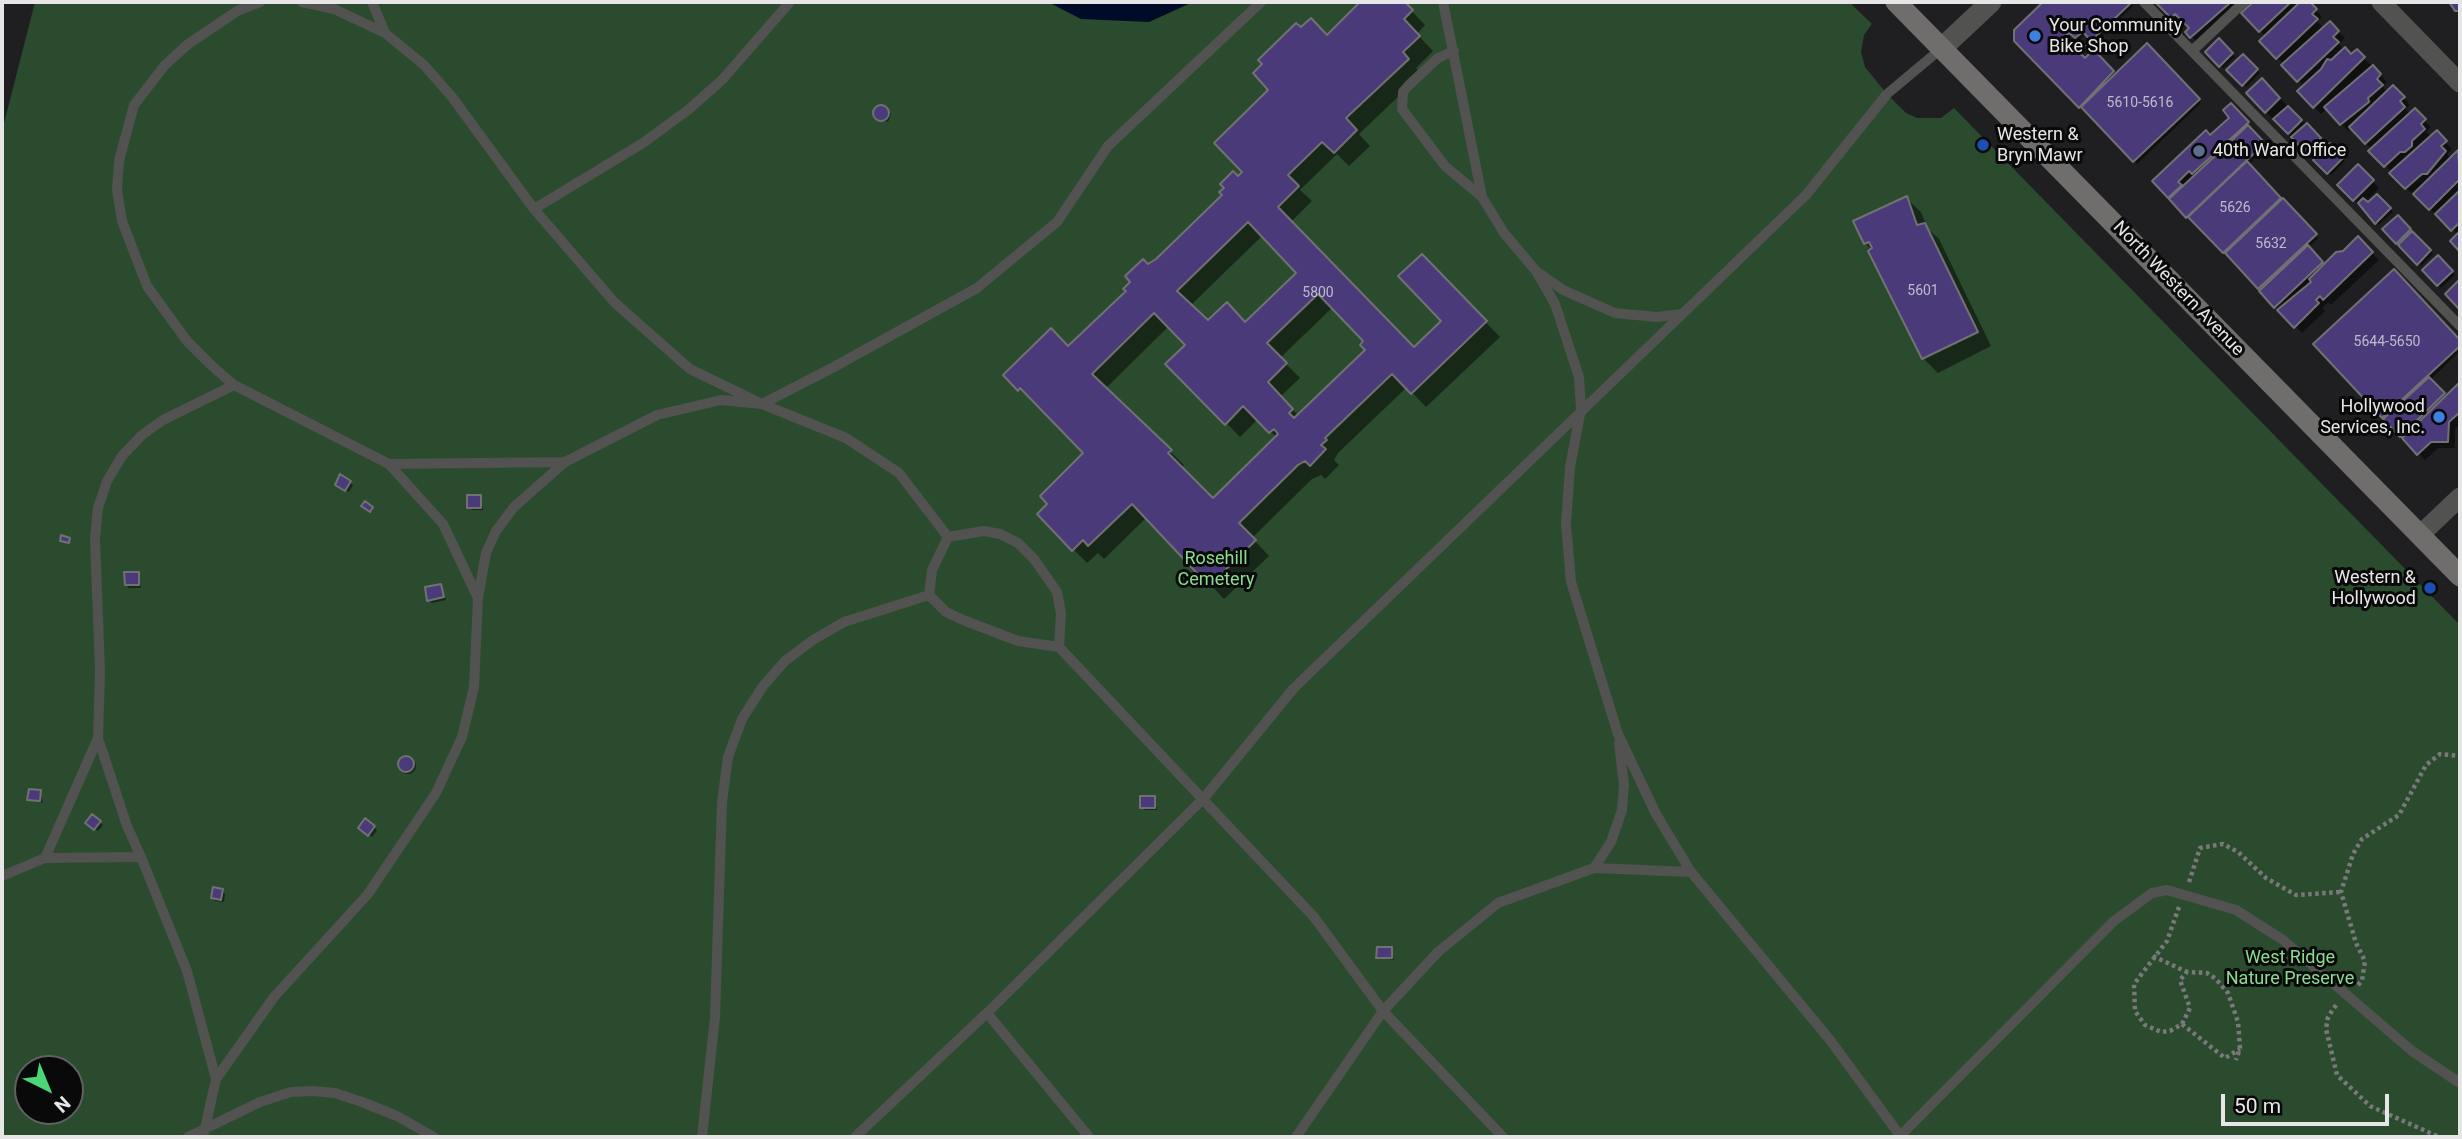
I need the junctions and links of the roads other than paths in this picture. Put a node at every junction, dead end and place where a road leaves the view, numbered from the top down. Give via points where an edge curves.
1 (260, 2) edge
2 (302, 2) edge
3 (372, 2) edge
4 (790, 2) edge
5 (1261, 2) edge
6 (1443, 2) edge
7 (1896, 2) edge
8 (1991, 2) edge
9 (2144, 2) edge
10 (2244, 2) edge
11 (2381, 2) edge
12 (385, 33) junction
13 (1942, 48) junction
14 (1454, 51) junction
15 (2192, 51) junction
16 (2460, 83) edge
17 (1482, 197) junction
18 (534, 209) junction
19 (1536, 271) junction
20 (1683, 314) junction
21 (2460, 326) edge
22 (234, 384) junction
23 (762, 404) junction
24 (1581, 409) junction
25 (565, 462) junction
26 (389, 464) junction
27 (2460, 497) edge
28 (2420, 535) junction
29 (948, 537) junction
30 (2460, 576) edge
31 (929, 595) junction
32 (478, 598) junction
33 (1059, 647) junction
34 (1618, 734) junction
35 (98, 738) junction
36 (1204, 798) junction
37 (141, 857) junction
38 (45, 858) junction
39 (1594, 868) junction
40 (1692, 872) junction
41 (2, 876) edge
42 (1383, 1011) junction
43 (987, 1013) junction
44 (216, 1079) junction
45 (2460, 1083) edge
46 (204, 1133) edge
47 (188, 1137) edge
48 (433, 1137) edge
49 (702, 1137) edge
50 (855, 1137) edge
51 (1090, 1137) edge
52 (1296, 1137) edge
53 (1503, 1137) edge
54 (1900, 1137) edge

1 - 22 lane via 208,30 146,86 124,133 117,190 131,252 147,286 187,341
2 - 12 lane via 334,9
3 - 12 lane
4 - 18 lane via 758,42 688,110
5 - 23 lane via 1108,146 1057,222 977,288
6 - 14 lane
7 - 13 main road, North Western Avenue
8 - 13 street
9 - 15 lane
10 - 15 lane
11 - 16 street
12 - 18 lane via 424,65 452,97
13 - 20 lane via 1887,94 1806,195
13 - 28 main road, North Western Avenue
14 - 17 lane
14 - 17 lane via 1438,58 1409,85 1403,92 1402,109 1446,166
15 - 21 lane
17 - 19 lane
18 - 23 lane via 615,303 690,369
19 - 20 lane via 1563,290 1615,313
19 - 24 lane via 1555,303 1573,353
20 - 24 lane
22 - 26 lane
22 - 35 lane via 142,435 107,481 95,539
23 - 25 lane via 721,400 694,404 657,415
23 - 29 lane via 846,438 899,474
24 - 34 lane via 1566,524 1571,582
24 - 36 lane via 1294,688
25 - 26 lane
25 - 32 lane via 514,507 496,531 486,553
26 - 32 lane via 443,524
27 - 28 street
28 - 30 main road, North Western Avenue
29 - 31 lane via 932,570
29 - 33 lane via 984,531 1018,543 1057,592
31 - 33 lane via 946,612 963,620 1018,641
31 - 49 lane via 844,622 813,640 785,661 742,719 728,757 722,802 715,1017
32 - 44 lane via 474,687 461,737 436,793 369,894 274,997
33 - 36 lane
34 - 39 lane via 1622,810 1611,842
34 - 40 lane via 1656,814
35 - 37 lane
35 - 38 lane
36 - 42 lane via 1314,917
36 - 43 lane
37 - 38 lane
37 - 44 lane via 187,971
38 - 41 lane
39 - 40 lane
39 - 42 lane via 1498,903 1438,952
40 - 54 lane via 1830,1040
42 - 52 lane
42 - 53 lane
43 - 50 lane
43 - 51 lane
44 - 46 lane
45 - 54 lane via 2412,1051 2283,940 2235,910 2184,893 2152,892 2114,921
46 - 47 lane
46 - 48 lane via 260,1102 313,1091 362,1102

